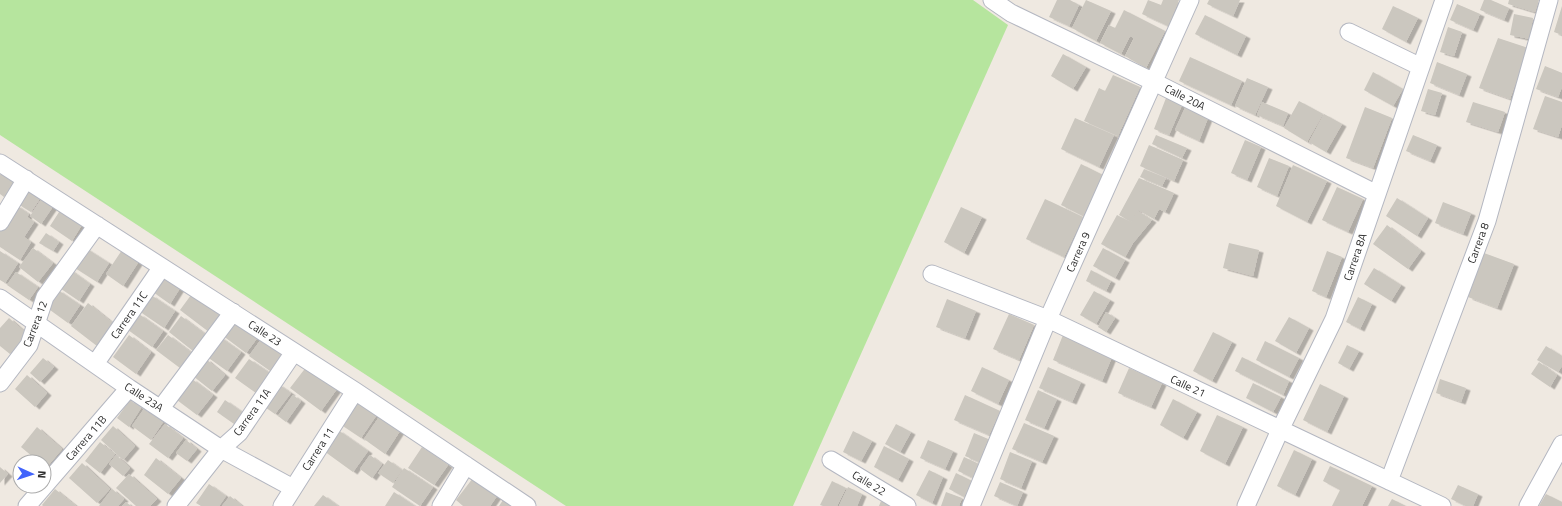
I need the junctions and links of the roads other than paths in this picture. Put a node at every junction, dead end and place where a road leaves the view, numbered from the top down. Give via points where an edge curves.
1 (992, 0) edge
2 (1190, 0) edge
3 (1444, 0) edge
4 (1549, 0) edge
5 (1349, 32) dead end
6 (1421, 67) junction
7 (1154, 82) junction
8 (0, 163) edge
9 (26, 179) junction
10 (1377, 194) junction
11 (0, 222) edge
12 (97, 225) junction
13 (162, 267) junction
14 (932, 274) dead end
15 (0, 298) edge
16 (233, 312) junction
17 (1048, 319) junction
18 (37, 323) junction
19 (294, 352) junction
20 (95, 364) junction
21 (0, 383) edge
22 (129, 388) junction
23 (355, 391) junction
24 (161, 408) junction
25 (1280, 430) junction
26 (1562, 444) edge
27 (221, 449) junction
28 (831, 460) dead end
29 (466, 465) junction
30 (1389, 481) junction
31 (293, 488) junction
32 (178, 505) edge
33 (27, 506) edge
34 (282, 506) edge
35 (441, 506) edge
36 (527, 506) edge
37 (907, 506) edge
38 (971, 506) edge
39 (1246, 506) edge
40 (1442, 506) edge
41 (1528, 506) edge

1 - 7 street, Calle 20A via 1011,13
2 - 7 street, Carrera 9
3 - 6 street, Carrera 8A
4 - 30 street, Carrera 8 via 1487,221
5 - 6 street
6 - 10 street, Carrera 8A
7 - 10 street, Calle 20A
7 - 17 street, Carrera 9
8 - 9 street, Calle 23
9 - 11 street
9 - 12 street, Calle 23
10 - 25 street, Carrera 8A via 1334,319
12 - 13 street, Calle 23
12 - 18 street, Carrera 12 via 45,297
13 - 16 street, Calle 23
13 - 20 street, Carrera 11C
14 - 17 street, Calle 21
15 - 18 street, Calle 23A
16 - 19 street, Calle 23
16 - 24 street
17 - 25 street, Calle 21
17 - 38 street, Carrera 9
18 - 20 street, Calle 23A
18 - 21 street, Carrera 12 via 29,345
19 - 23 street, Calle 23
19 - 27 street, Carrera 11A via 239,433
20 - 22 street, Calle 23A
22 - 24 street, Calle 23A
22 - 33 street, Carrera 11B
23 - 29 street, Calle 23
23 - 31 street, Carrera 11
24 - 27 street, Calle 23A
25 - 30 street, Calle 21
25 - 39 street, Carrera 8A
26 - 41 street
27 - 31 street, Calle 23A
27 - 32 street, Carrera 11A
28 - 37 street, Calle 22
29 - 35 street
29 - 36 street, Calle 23
30 - 40 street, Calle 21
31 - 34 street, Carrera 11

